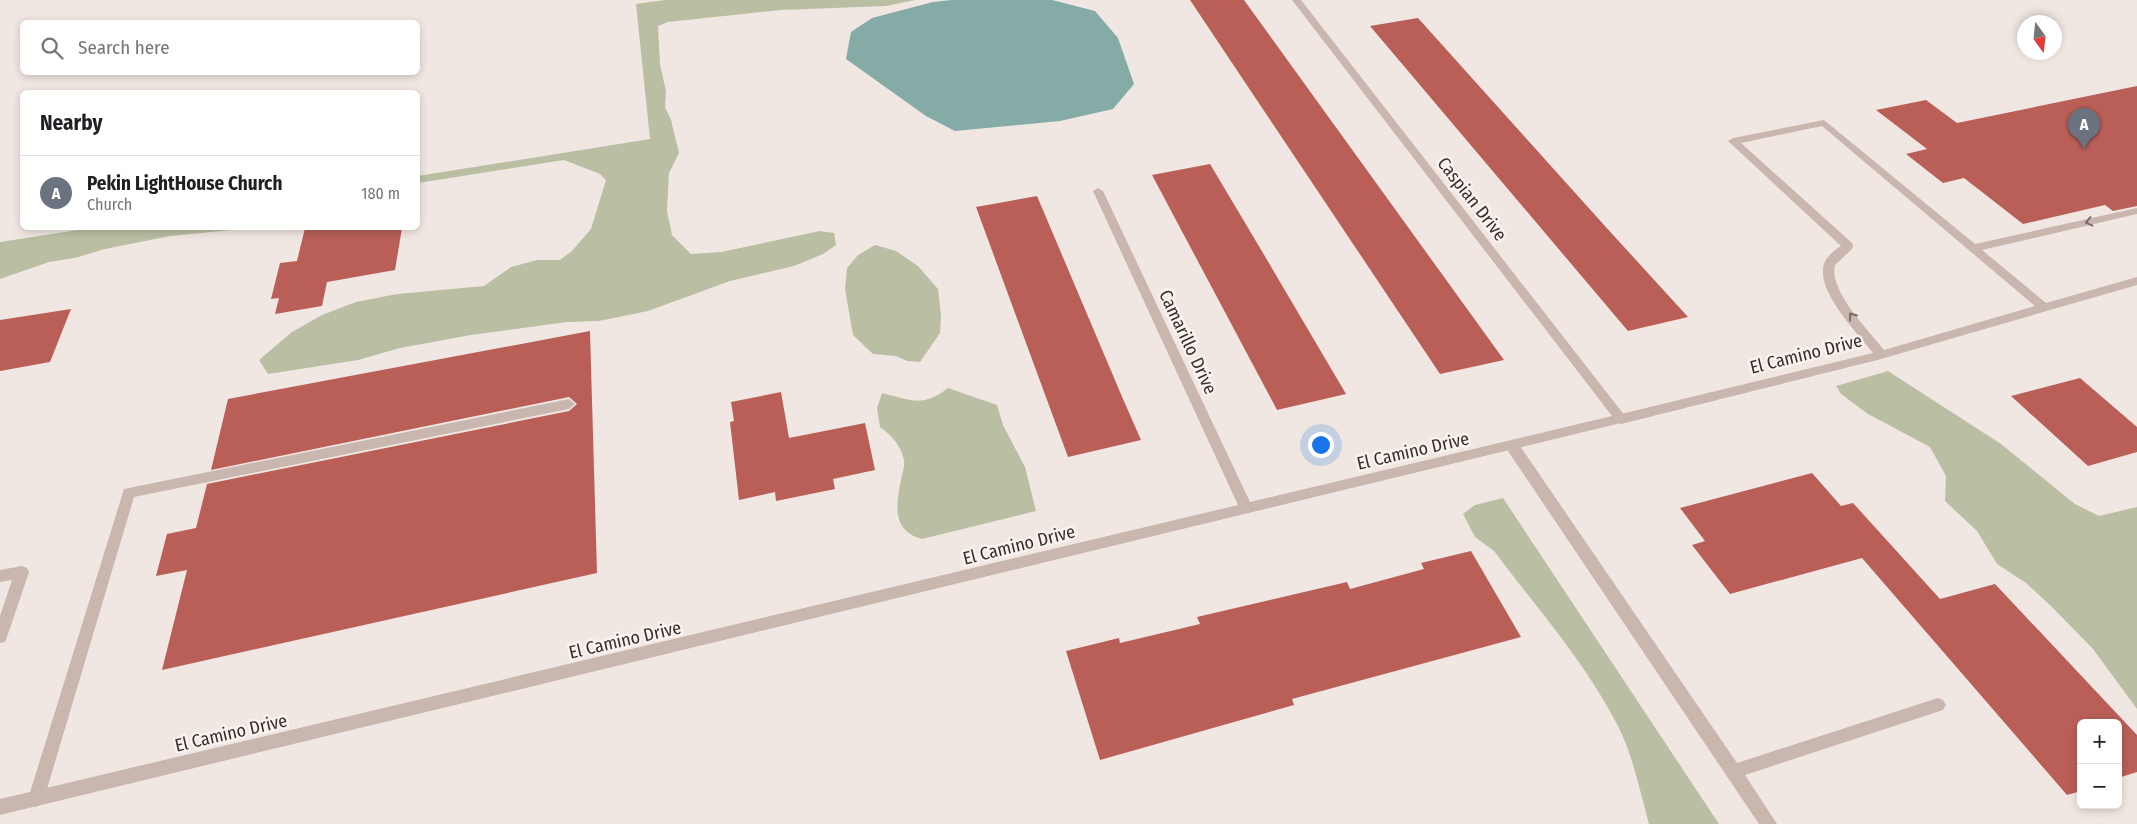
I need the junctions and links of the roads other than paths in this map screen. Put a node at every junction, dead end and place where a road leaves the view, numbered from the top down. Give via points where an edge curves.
1 (1296, 0) edge
2 (1098, 190) dead end
3 (2137, 211) edge
4 (1974, 248) junction
5 (2137, 281) edge
6 (2043, 307) junction
7 (1881, 355) junction
8 (569, 404) dead end
9 (1621, 420) junction
10 (1513, 447) junction
11 (1247, 509) junction
12 (0, 576) edge
13 (0, 637) edge
14 (1938, 705) dead end
15 (1733, 772) junction
16 (36, 799) junction
17 (0, 807) edge
18 (1769, 824) edge

1 - 9 street, Caspian Drive
2 - 11 street, Camarillo Drive
3 -> 4 street
4 - 6 street
7 -> 4 street via 1837,295 1830,280 1828,269 1832,259 1848,246 1734,141 1824,123
5 - 6 street, El Camino Drive
6 - 7 street, El Camino Drive
7 - 9 street, El Camino Drive
8 - 16 street via 129,493
9 - 10 street, El Camino Drive
10 - 11 street, El Camino Drive
10 - 15 street
11 - 16 street, El Camino Drive
12 - 13 street via 22,572
14 - 15 street
15 - 18 street
16 - 17 street, El Camino Drive

